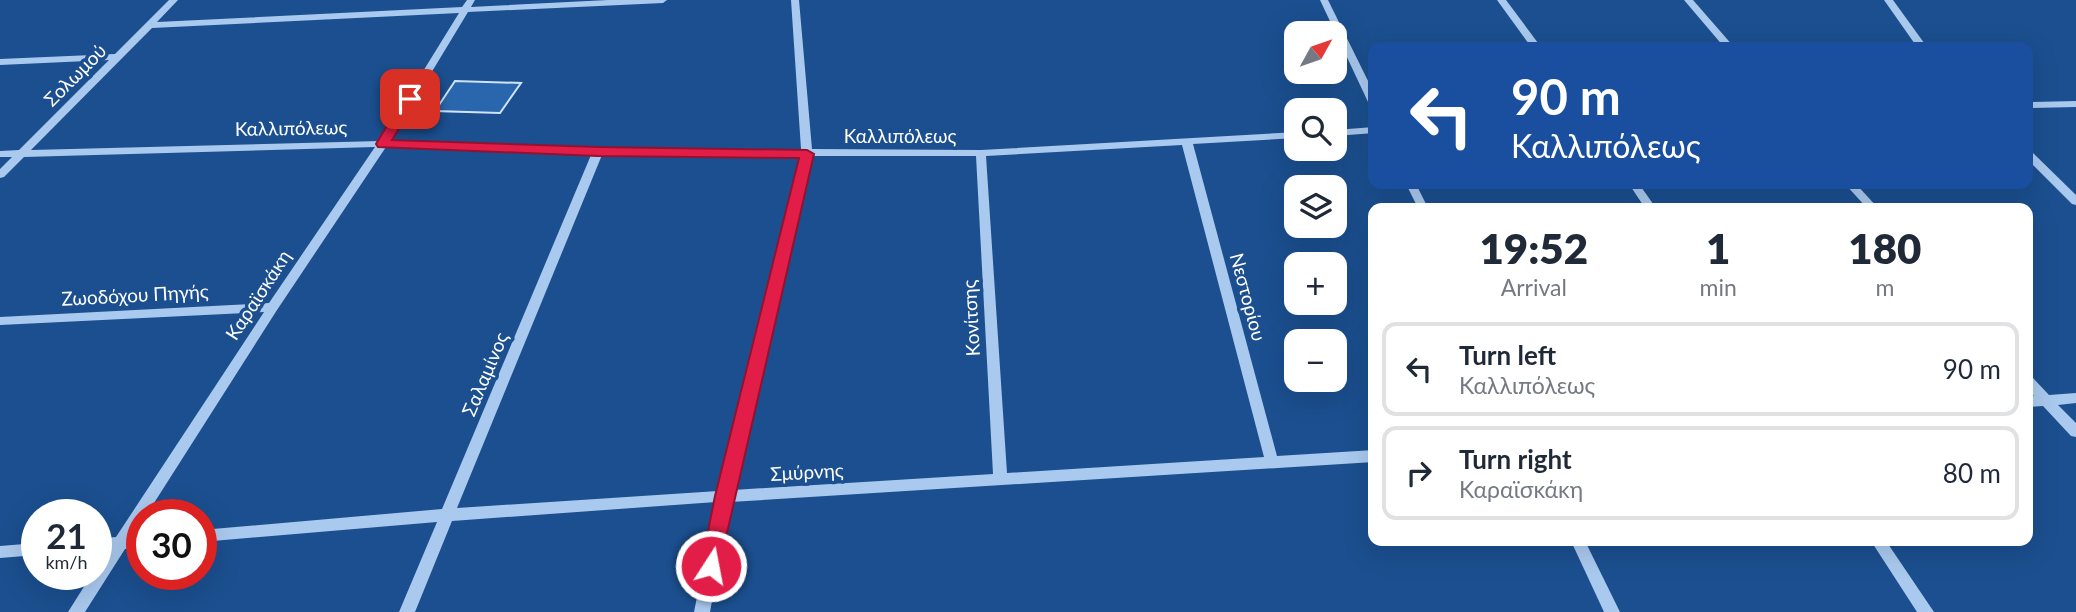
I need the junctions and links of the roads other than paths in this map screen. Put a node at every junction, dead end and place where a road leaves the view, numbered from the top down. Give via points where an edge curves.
1 (174, 0) edge
2 (663, 0) edge
3 (795, 0) edge
4 (1324, 0) edge
5 (1501, 0) edge
6 (1688, 0) edge
7 (1888, 0) edge
8 (468, 5) edge
9 (150, 25) junction
10 (1532, 42) edge
11 (1725, 42) edge
12 (1918, 42) edge
13 (118, 57) junction
14 (0, 62) edge
15 (1368, 92) edge
16 (2076, 104) edge
17 (2033, 106) edge
18 (1368, 130) edge
19 (1347, 131) edge
20 (1284, 136) edge
21 (1187, 143) junction
22 (383, 144) junction
23 (24, 152) junction
24 (598, 152) junction
25 (981, 153) junction
26 (0, 154) edge
27 (807, 154) junction
28 (2033, 159) edge
29 (0, 175) edge
30 (1855, 189) edge
31 (2076, 201) edge
32 (1867, 203) edge
33 (272, 307) junction
34 (0, 321) edge
35 (2033, 387) edge
36 (2076, 398) edge
37 (2046, 401) junction
38 (2033, 402) edge
39 (2076, 432) edge
40 (1368, 456) edge
41 (1272, 462) junction
42 (1000, 480) junction
43 (724, 496) junction
44 (447, 515) junction
45 (217, 535) edge
46 (121, 543) junction
47 (126, 543) edge
48 (112, 544) edge
49 (1580, 546) edge
50 (1881, 546) edge
51 (21, 550) edge
52 (0, 552) edge
53 (76, 612) edge
54 (407, 612) edge
55 (702, 612) edge
56 (1612, 612) edge
57 (1926, 612) edge

1 - 9 street, Σολωμού
2 - 8 street
3 - 27 street
4 - 15 street
5 - 10 street
6 - 11 street
7 - 12 street
8 - 9 street
8 - 22 street, Καραϊσκάκη
9 - 13 street, Σολωμού
13 - 14 street
13 - 23 street, Σολωμού
16 - 17 street
18 - 19 street
20 - 21 street, Καλλιπόλεως
21 - 25 street, Καλλιπόλεως
21 - 41 street, Νεστορίου
22 - 23 street, Καλλιπόλεως
22 - 24 street, Καλλιπόλεως
22 - 33 street, Καραϊσκάκη
23 - 26 street, Καλλιπόλεως
23 - 29 street, Σολωμού
24 - 27 street, Καλλιπόλεως
24 - 44 street, Σαλαμίνος
25 - 27 street, Καλλιπόλεως
25 - 42 street, Κονίτσης
27 - 43 street
28 - 31 street
30 - 32 street
33 - 34 street, Ζωοδόχου Πηγής
33 - 46 street, Καραϊσκάκη
35 - 37 street
36 - 37 street
37 - 38 street
37 - 39 street
40 - 41 street, Σμύρνης
41 - 42 street, Σμύρνης
42 - 43 street, Σμύρνης
43 - 44 street, Σμύρνης
43 - 55 street
44 - 45 street, Σμύρνης
44 - 54 street, Σαλαμίνος
46 - 47 street
46 - 48 street
46 - 53 street, Καραϊσκάκη
49 - 56 street
50 - 57 street
51 - 52 street

